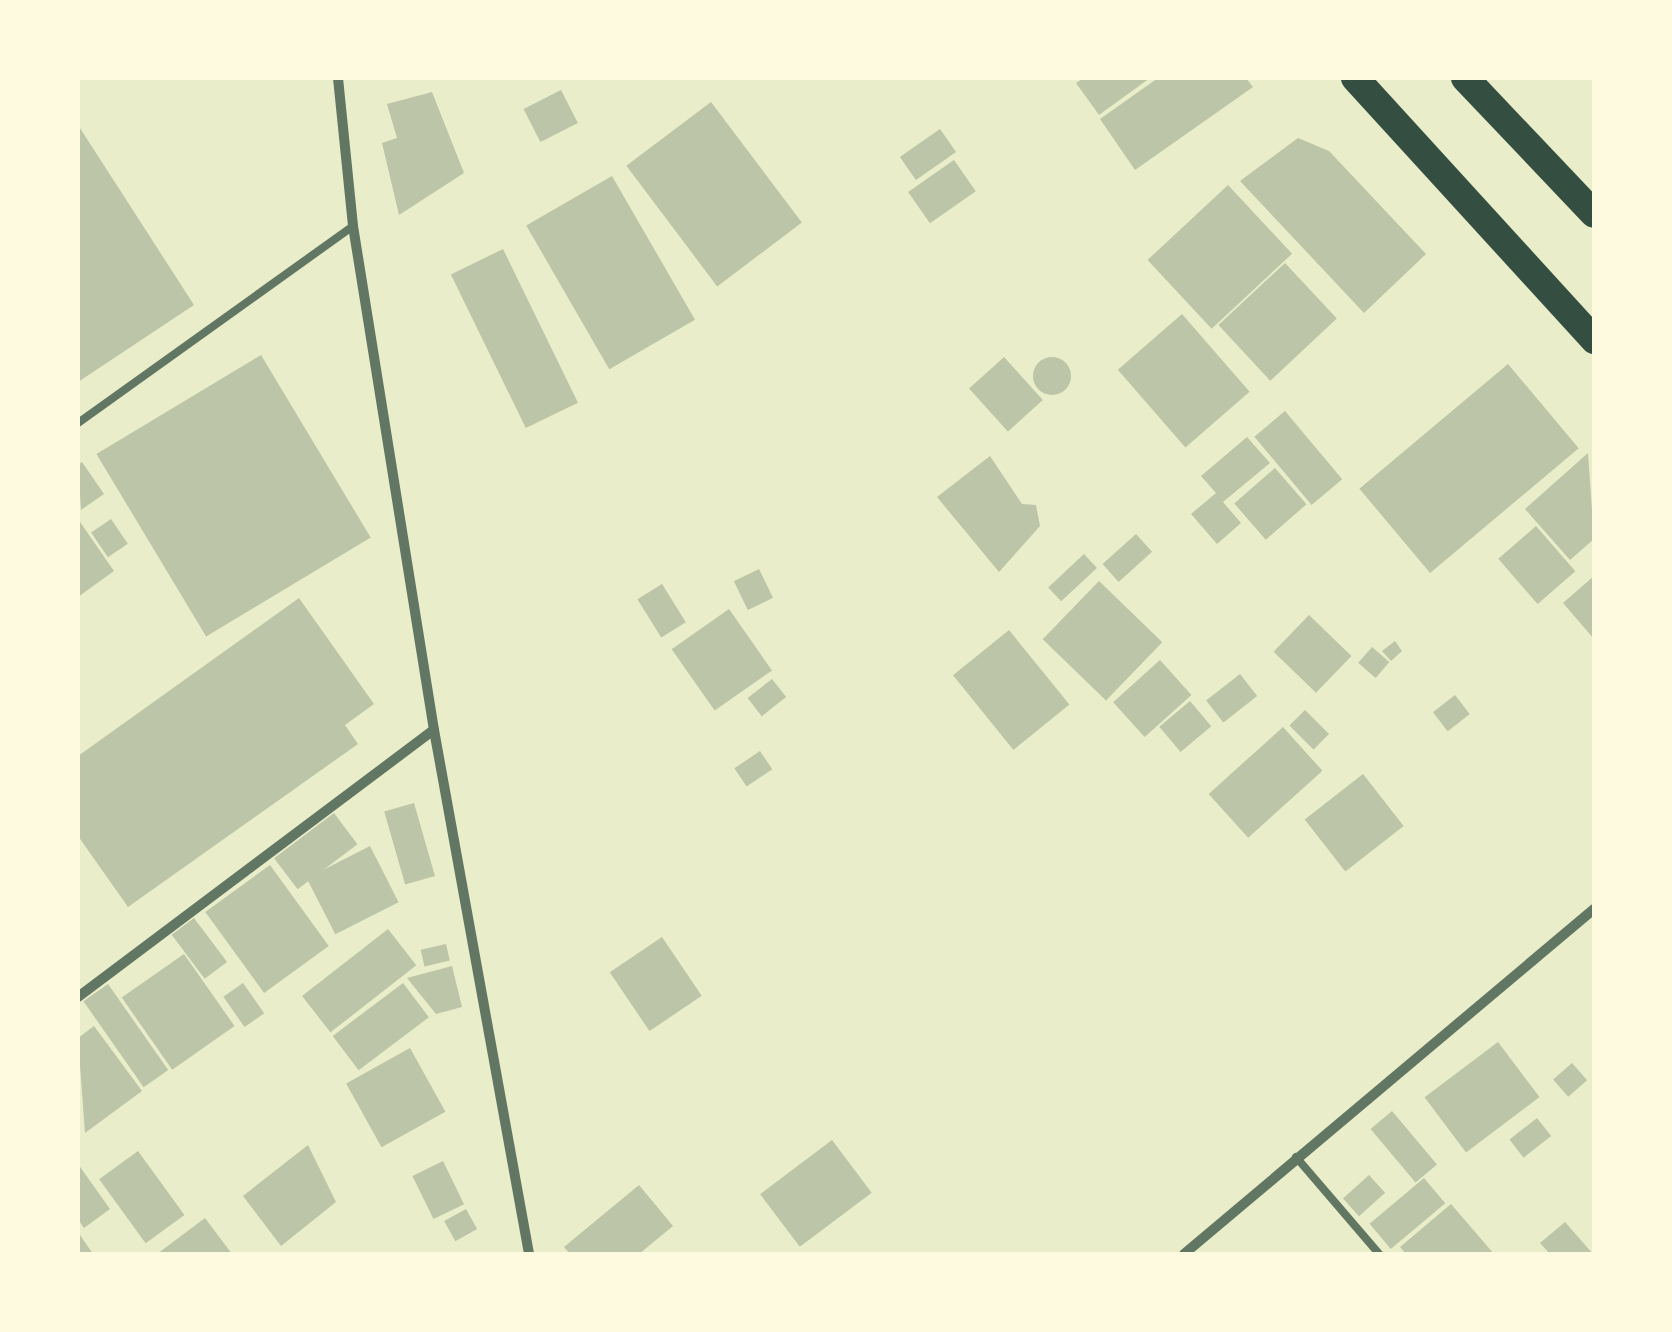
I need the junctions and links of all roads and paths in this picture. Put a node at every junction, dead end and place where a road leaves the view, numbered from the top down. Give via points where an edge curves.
1 (338, 78) edge
2 (1356, 78) edge
3 (1465, 78) edge
4 (1594, 214) edge
5 (352, 226) junction
6 (1594, 340) edge
7 (78, 422) edge
8 (434, 730) junction
9 (1594, 909) edge
10 (78, 997) edge
11 (1296, 1157) junction
12 (529, 1254) edge
13 (1184, 1254) edge
14 (1380, 1254) edge

1 - 5 street
2 - 6 highway
3 - 4 highway
5 - 7 lane
5 - 8 street
8 - 10 street
8 - 12 street
9 - 11 street
11 - 13 street
11 - 14 lane

